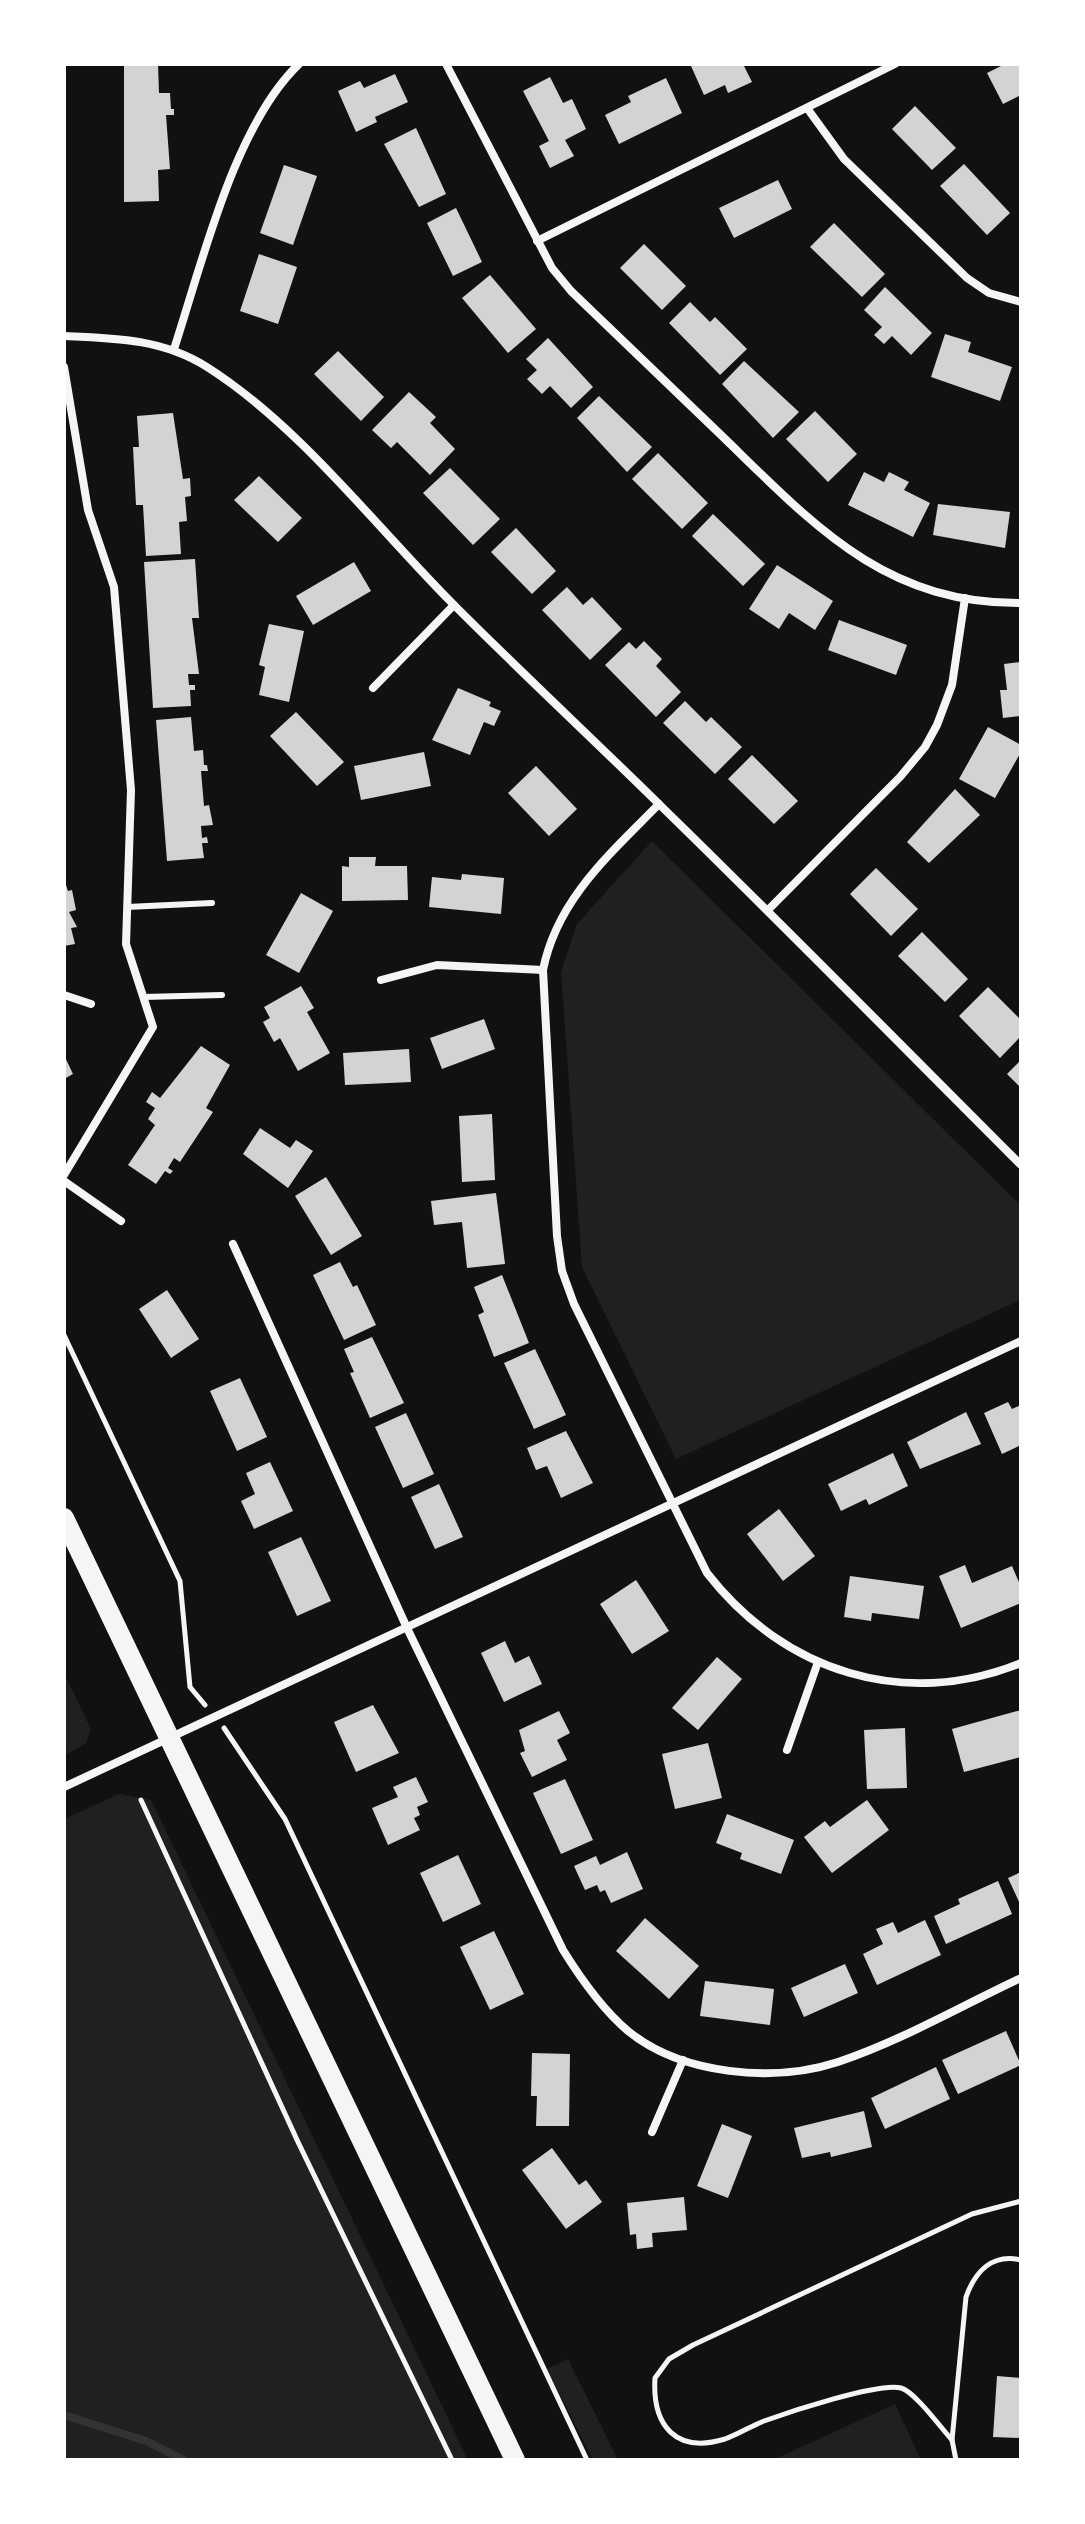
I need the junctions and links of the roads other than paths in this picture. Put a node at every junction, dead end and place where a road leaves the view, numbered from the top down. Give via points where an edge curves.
1 (299, 64) edge
2 (446, 64) edge
3 (895, 64) edge
4 (807, 108) junction
5 (537, 241) junction
6 (1021, 302) edge
7 (64, 336) edge
8 (174, 349) junction
9 (64, 367) edge
10 (965, 598) junction
11 (1021, 603) edge
12 (454, 605) junction
13 (373, 688) dead end
14 (659, 804) junction
15 (212, 903) dead end
16 (127, 907) junction
17 (768, 910) junction
18 (543, 970) junction
19 (381, 980) dead end
20 (64, 995) edge
21 (222, 995) dead end
22 (143, 997) junction
23 (91, 1004) dead end
24 (1021, 1165) edge
25 (64, 1175) edge
26 (64, 1181) edge
27 (121, 1221) dead end
28 (233, 1244) dead end
29 (1021, 1341) edge
30 (672, 1505) junction
31 (64, 1518) edge
32 (407, 1628) junction
33 (818, 1662) junction
34 (1021, 1663) edge
35 (170, 1739) junction
36 (787, 1750) dead end
37 (64, 1787) edge
38 (1021, 1978) edge
39 (683, 2060) junction
40 (652, 2132) dead end
41 (515, 2460) edge

1 - 8 street via 276,90 248,138
2 - 5 street
3 - 4 street
4 - 5 street
4 - 6 street via 844,159 967,278 989,293
5 - 10 street via 571,291 824,534 881,570
7 - 8 street via 150,342
8 - 12 street via 208,368 286,432
9 - 16 street via 88,510 114,587 131,790
10 - 11 street
10 - 17 street via 952,685 925,747
12 - 13 street
12 - 14 street
14 - 17 street
14 - 18 street via 567,906
15 - 16 lane
16 - 22 street via 126,944
17 - 24 street
18 - 19 street via 437,965
18 - 30 street via 562,1271
20 - 23 street
21 - 22 lane
22 - 25 street via 153,1027
26 - 27 street
28 - 32 street
29 - 30 street
30 - 32 street
30 - 33 street via 707,1573 732,1605
31 - 35 main road
32 - 35 street
32 - 39 street via 563,1950 630,2032
33 - 34 street via 865,1677 919,1685 944,1684
33 - 36 street
35 - 37 street
35 - 41 main road
38 - 39 street via 868,2050 811,2069 765,2073
39 - 40 street

